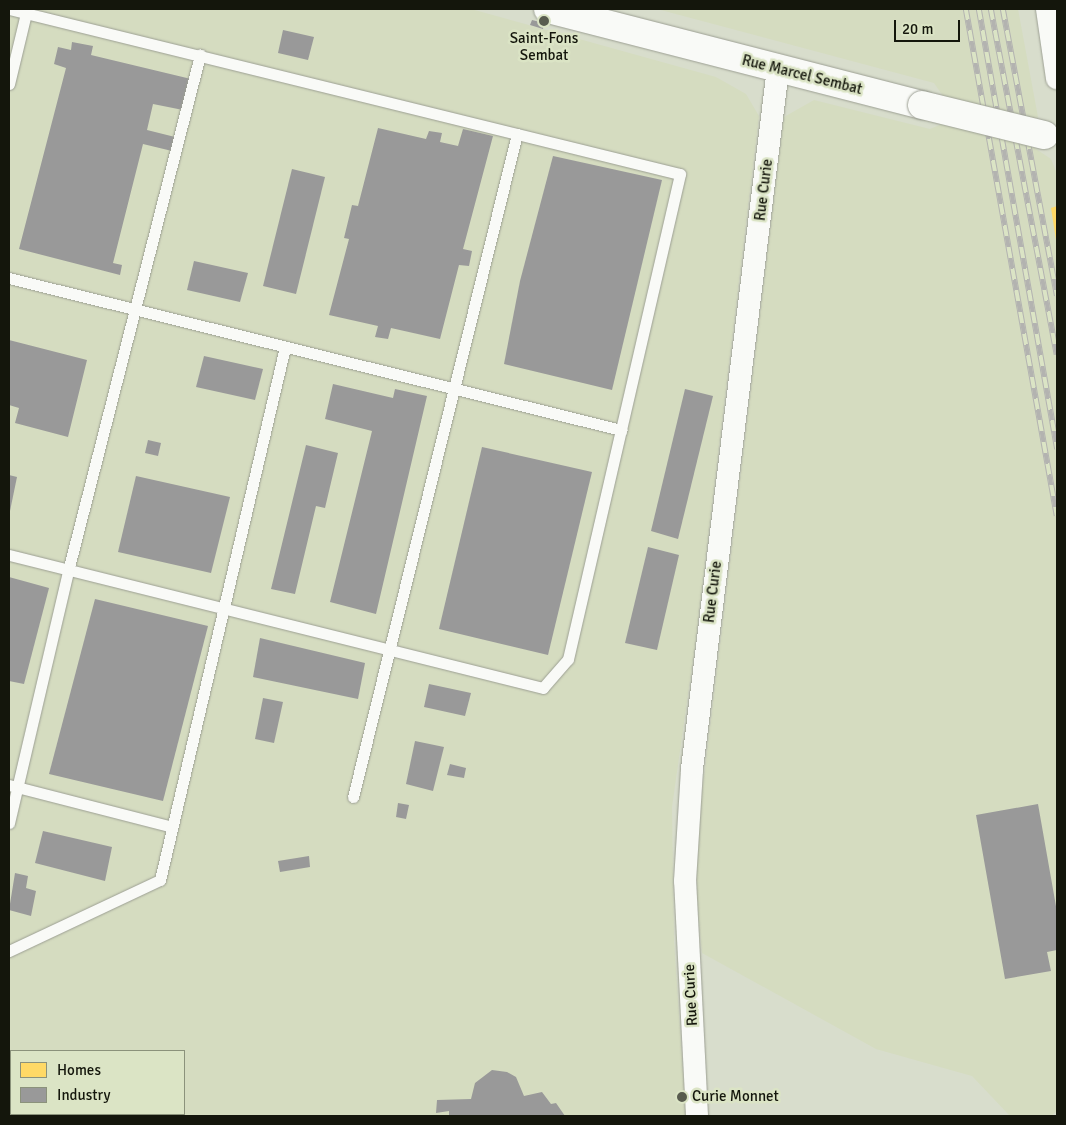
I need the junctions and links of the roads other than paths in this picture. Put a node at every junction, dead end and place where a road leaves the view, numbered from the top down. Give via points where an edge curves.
1 (9, 9) edge
2 (548, 9) edge
3 (1047, 9) edge
4 (26, 13) junction
5 (200, 55) junction
6 (778, 69) junction
7 (1057, 78) edge
8 (9, 84) edge
9 (517, 134) junction
10 (1051, 137) edge
11 (9, 278) edge
12 (137, 310) junction
13 (285, 347) junction
14 (454, 388) junction
15 (621, 430) junction
16 (9, 555) edge
17 (68, 570) junction
18 (224, 609) junction
19 (389, 650) junction
20 (14, 787) edge
21 (353, 796) dead end
22 (9, 823) edge
23 (172, 827) junction
24 (9, 951) edge
25 (697, 1116) edge

1 - 4 lane
2 - 6 main road, Rue Marcel Sembat
3 - 7 street
4 - 5 lane
4 - 8 lane
5 - 9 lane
5 - 12 lane
6 - 10 main road, Rue Marcel Sembat, bridge
6 - 25 street, Rue Curie via 692,769 685,881
9 - 14 lane
9 - 15 lane via 680,174
11 - 12 lane
12 - 13 lane
12 - 17 lane
13 - 14 lane
13 - 18 lane
14 - 15 lane
14 - 19 lane
15 - 19 lane via 568,659 543,688
16 - 17 lane
17 - 18 lane
17 - 20 lane
18 - 19 lane
18 - 23 lane
19 - 21 lane
20 - 22 lane
20 - 23 lane
23 - 24 lane via 160,880

